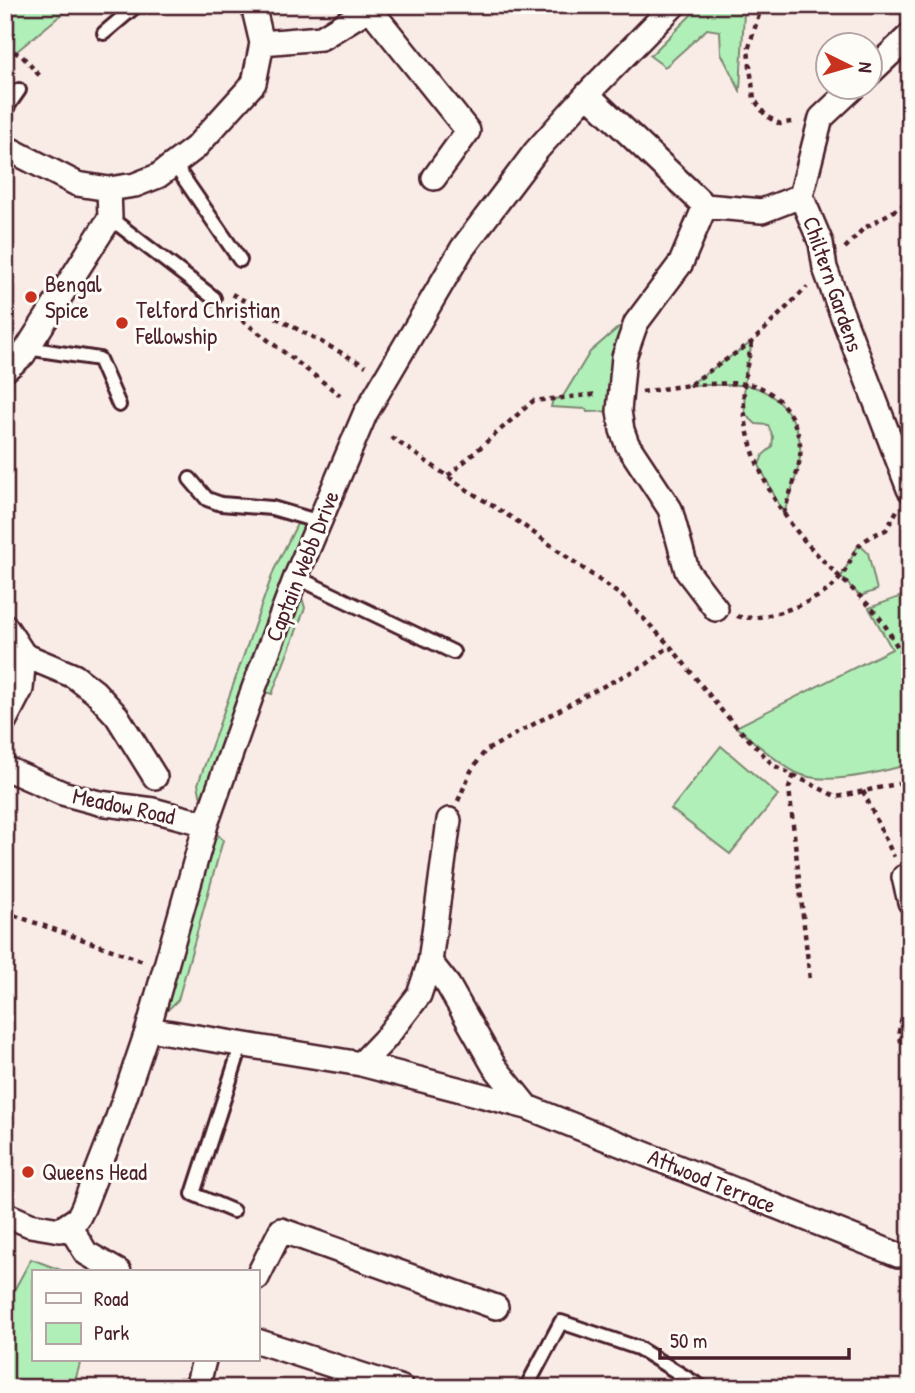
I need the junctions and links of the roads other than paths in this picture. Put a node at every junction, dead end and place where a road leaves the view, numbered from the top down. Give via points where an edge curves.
1 (137, 5) edge
2 (253, 5) edge
3 (674, 5) edge
4 (373, 7) edge
5 (104, 33) dead end
6 (910, 35) edge
7 (262, 43) junction
8 (884, 59) edge
9 (19, 90) dead end
10 (587, 94) junction
11 (838, 102) edge
12 (5, 110) edge
13 (5, 147) edge
14 (174, 164) junction
15 (434, 178) dead end
16 (109, 189) junction
17 (801, 196) junction
18 (705, 206) junction
19 (110, 218) junction
20 (240, 260) dead end
21 (212, 296) road end
22 (27, 348) junction
23 (5, 370) edge
24 (119, 405) dead end
25 (190, 479) dead end
26 (909, 489) edge
27 (320, 522) junction
28 (296, 577) junction
29 (716, 609) road end
30 (5, 626) edge
31 (453, 652) dead end
32 (24, 655) junction
33 (5, 720) edge
34 (5, 768) edge
35 (155, 777) dead end
36 (449, 821) road end
37 (206, 824) junction
38 (904, 877) road end
39 (910, 902) edge
40 (430, 962) junction
41 (148, 1029) junction
42 (242, 1043) junction
43 (361, 1064) junction
44 (527, 1107) junction
45 (233, 1211) dead end
46 (5, 1214) edge
47 (76, 1216) junction
48 (904, 1258) edge
49 (116, 1270) edge
50 (259, 1274) edge
51 (496, 1307) dead end
52 (259, 1342) edge
53 (204, 1362) edge
54 (197, 1388) edge
55 (402, 1388) edge
56 (526, 1388) edge
57 (703, 1388) edge

1 - 5 lane
2 - 7 street
3 - 10 street, Captain Webb Drive
4 - 7 street via 321,38
4 - 15 street via 468,131
6 - 8 street
7 - 14 street via 254,83 195,148
9 - 12 lane
10 - 18 street
10 - 27 street, Captain Webb Drive via 536,151 462,249 365,414
11 - 17 street, Chiltern Gardens via 821,118
13 - 16 street via 77,184
14 - 16 street via 135,185
14 - 20 lane
16 - 19 street
17 - 18 street via 762,211
17 - 26 street, Chiltern Gardens
18 - 29 street via 681,262 636,323 624,357 619,411 628,444 670,509 687,571
19 - 21 lane
19 - 22 street
22 - 23 street
22 - 24 lane via 99,359
25 - 27 lane via 207,499 221,504 271,508
27 - 28 street, Captain Webb Drive
28 - 31 lane
28 - 37 street, Captain Webb Drive
30 - 32 street
32 - 33 street via 21,689
32 - 35 street, Meadow Road via 74,676 95,692 117,716
34 - 37 street, Meadow Road via 62,793
36 - 40 street
37 - 41 street, Captain Webb Drive
38 - 39 street
40 - 43 street via 419,995
40 - 44 street, Attwood Terrace via 494,1066
41 - 42 street, Attwood Terrace
41 - 47 street, Captain Webb Drive via 115,1126
42 - 43 street, Attwood Terrace
42 - 45 lane via 193,1194
43 - 44 street, Attwood Terrace
44 - 48 street, Attwood Terrace
46 - 47 street via 30,1226 60,1230
47 - 49 street via 86,1253
50 - 51 street via 281,1230
52 - 55 street
53 - 54 street
56 - 57 lane via 561,1322 638,1348

